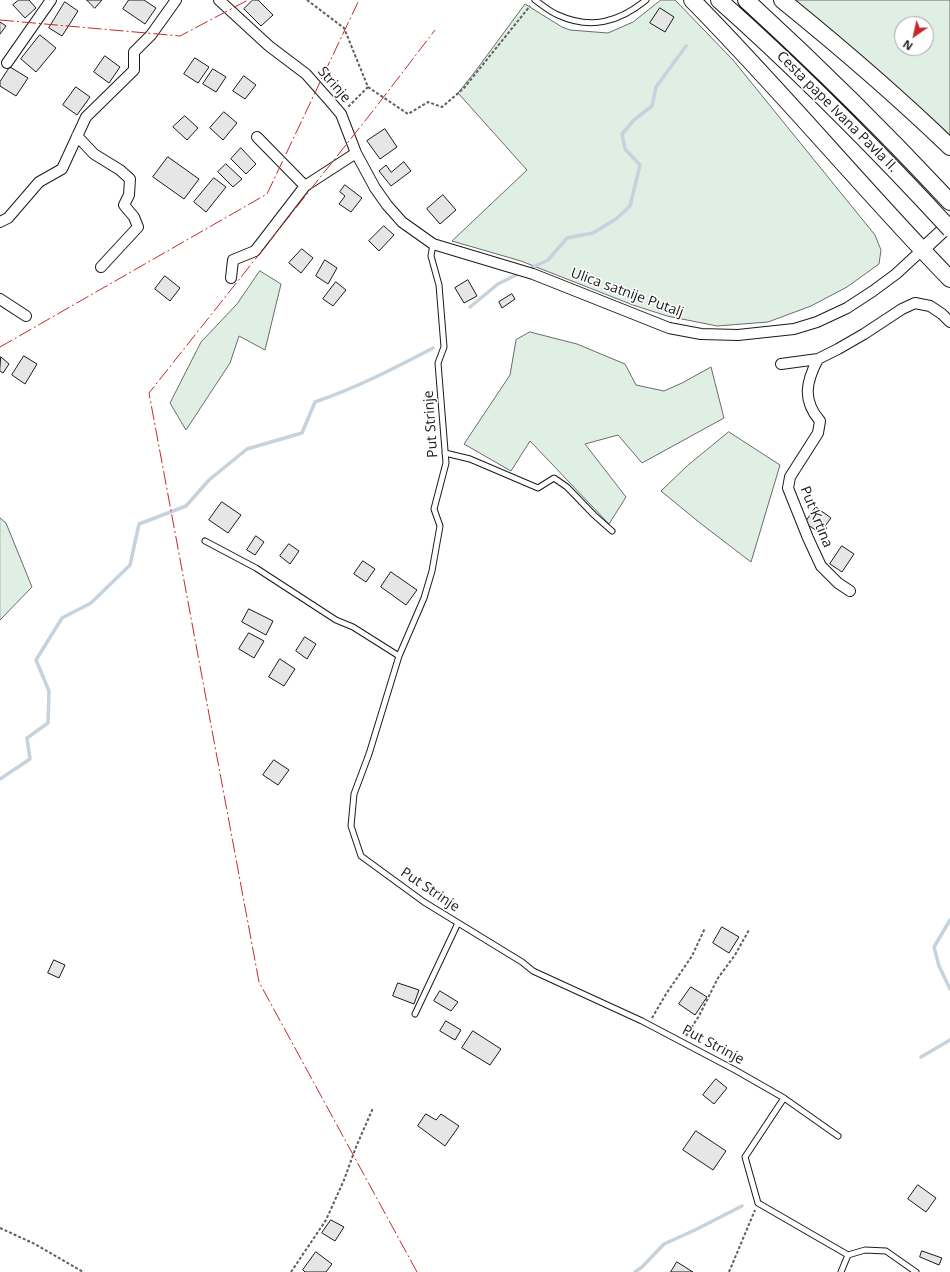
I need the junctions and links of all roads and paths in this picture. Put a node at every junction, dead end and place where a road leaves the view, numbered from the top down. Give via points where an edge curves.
1 (51, 0) edge
2 (176, 0) edge
3 (218, 0) edge
4 (307, 0) edge
5 (535, 0) edge
6 (646, 0) edge
7 (692, 0) edge
8 (719, 0) edge
9 (746, 0) edge
10 (782, 0) edge
11 (7, 63) dead end
12 (368, 87) junction
13 (341, 114) junction
14 (77, 136) junction
15 (257, 137) dead end
16 (950, 147) edge
17 (356, 153) junction
18 (305, 186) junction
19 (950, 202) edge
20 (0, 222) edge
21 (950, 224) edge
22 (950, 229) edge
23 (433, 244) junction
24 (922, 250) junction
25 (101, 267) dead end
26 (231, 278) dead end
27 (950, 279) edge
28 (0, 299) edge
29 (26, 316) dead end
30 (950, 322) edge
31 (818, 359) junction
32 (781, 364) dead end
33 (445, 453) junction
34 (612, 531) dead end
35 (205, 541) dead end
36 (850, 591) dead end
37 (399, 656) junction
38 (458, 923) junction
39 (705, 928) dead end
40 (749, 930) dead end
41 (415, 1014) dead end
42 (648, 1024) junction
43 (682, 1042) junction
44 (784, 1098) junction
45 (373, 1108) dead end
46 (838, 1136) dead end
47 (758, 1203) junction
48 (0, 1228) edge
49 (848, 1255) junction
50 (83, 1272) edge
51 (291, 1272) edge
52 (729, 1272) edge
53 (841, 1272) edge
54 (916, 1272) edge

1 - 11 street
2 - 14 street via 151,35 134,52 134,70 86,117
3 - 13 street, Strinje via 269,46 306,74
4 - 12 path via 344,28
5 - 6 lane via 557,15 568,19 602,23 620,18
5 - 12 path via 464,88 442,107 428,102 408,114
7 - 24 main road via 785,97
8 - 22 main road, Cesta pape Ivana Pavla II., bridge via 859,132
9 - 19 main road, Cesta pape Ivana Pavla II. via 819,68
10 - 16 main road via 867,70
12 - 13 path
13 - 17 street, Strinje
14 - 20 street via 62,169 39,182 8,218
14 - 25 street via 94,154 120,170 130,180 129,195 124,205 134,216 138,227
15 - 18 street
17 - 18 street
17 - 23 street, Strinje via 387,205 402,222
18 - 26 street via 255,250 232,260
21 - 24 street, Ulica satnije Putalj
23 - 24 street, Ulica satnije Putalj via 533,274 669,328 701,334 738,335 794,329 817,322 847,308 873,291
23 - 33 lane, Put Strinje via 431,256 439,285 444,347 438,363
24 - 27 main road
28 - 29 street
30 - 31 street via 930,306 915,303
31 - 32 street
31 - 36 street, Put Krtina via 810,373 808,400 820,421 820,427 790,477 788,488 821,566
33 - 34 lane via 470,459 538,488 554,478 567,487
33 - 37 lane, Put Strinje via 446,463 434,509 440,526 432,571 424,598
35 - 37 lane via 256,568 336,620 353,627
37 - 38 lane, Put Strinje via 354,794 351,826 361,856 424,902
38 - 41 lane
38 - 42 lane, Put Strinje via 533,970
39 - 42 path via 692,956
40 - 43 path
42 - 43 lane, Put Strinje
43 - 44 lane, Put Strinje
44 - 46 lane, Put Strinje
44 - 47 lane via 745,1157
45 - 51 path via 326,1220
47 - 49 lane
47 - 52 path
48 - 50 path via 35,1244
49 - 53 lane
49 - 54 lane via 865,1250 886,1251

